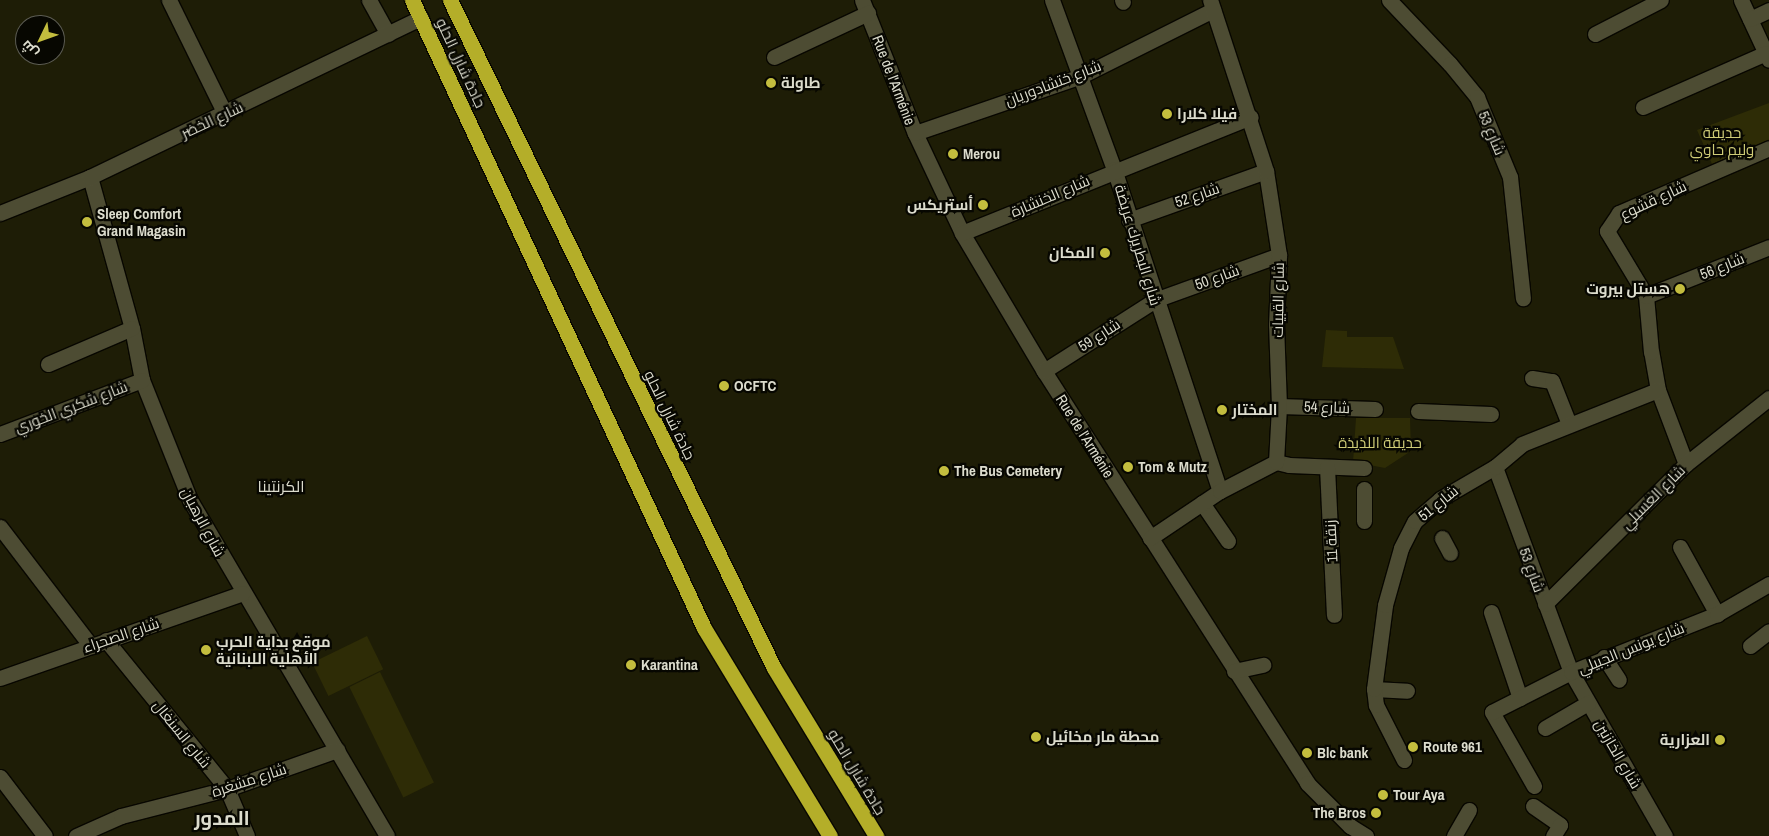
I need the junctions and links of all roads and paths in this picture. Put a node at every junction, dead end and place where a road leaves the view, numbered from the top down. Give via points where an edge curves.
1 (168, 0) edge
2 (369, 0) edge
3 (412, 0) edge
4 (450, 0) edge
5 (1052, 0) edge
6 (1389, 0) edge
7 (1661, 0) edge
8 (1741, 0) edge
9 (1212, 5) edge
10 (865, 7) edge
11 (1769, 10) edge
12 (421, 18) junction
13 (1750, 19) junction
14 (388, 34) junction
15 (1595, 34) dead end
16 (1767, 56) edge
17 (774, 57) dead end
18 (1078, 77) junction
19 (1643, 107) dead end
20 (225, 114) junction
21 (1251, 117) junction
22 (914, 133) junction
23 (1769, 148) edge
24 (1114, 169) junction
25 (1266, 171) junction
26 (90, 177) junction
27 (0, 213) edge
28 (1129, 220) junction
29 (962, 233) junction
30 (1769, 247) edge
31 (1279, 255) junction
32 (1646, 296) junction
33 (1523, 298) dead end
34 (1155, 300) junction
35 (132, 328) junction
36 (48, 364) dead end
37 (1044, 371) junction
38 (1532, 378) dead end
39 (142, 380) junction
40 (1658, 390) junction
41 (1769, 398) edge
42 (1279, 406) junction
43 (1375, 409) dead end
44 (1418, 411) dead end
45 (1490, 414) dead end
46 (1570, 424) junction
47 (0, 434) edge
48 (1299, 458) dead end
49 (1276, 459) junction
50 (1686, 464) junction
51 (1327, 467) junction
52 (1495, 467) junction
53 (1364, 468) dead end
54 (1364, 490) dead end
55 (1220, 491) junction
56 (1202, 503) junction
57 (1364, 521) dead end
58 (0, 527) edge
59 (1150, 538) junction
60 (1442, 538) dead end
61 (1228, 541) dead end
62 (1680, 547) dead end
63 (1450, 553) dead end
64 (1769, 584) edge
65 (243, 593) junction
66 (1545, 604) junction
67 (1491, 612) dead end
68 (1717, 614) junction
69 (1334, 615) dead end
70 (1769, 632) edge
71 (106, 640) junction
72 (91, 646) junction
73 (1750, 646) dead end
74 (1604, 658) junction
75 (1264, 665) dead end
76 (1234, 671) junction
77 (1570, 672) junction
78 (0, 678) edge
79 (1619, 680) dead end
80 (1374, 689) junction
81 (1407, 691) dead end
82 (1520, 698) junction
83 (1588, 703) junction
84 (1545, 728) dead end
85 (337, 750) junction
86 (1404, 760) dead end
87 (0, 777) edge
88 (1534, 786) dead end
89 (227, 789) junction
90 (1533, 806) dead end
91 (1469, 810) dead end
92 (1345, 831) edge
93 (43, 835) edge
94 (76, 836) edge
95 (247, 836) edge
96 (387, 836) edge
97 (830, 836) edge
98 (876, 836) edge
99 (1366, 836) edge
100 (1454, 836) edge
101 (1553, 836) edge
102 (1665, 836) edge

1 - 20 street
2 - 14 street
3 - 12 highway, جادة شارل الحلو
4 - 98 highway, جادة شارل الحلو via 774,668
5 - 18 street, شارع البطريرك عريضة
6 - 33 street, شارع 53 via 1450,64 1477,98 1510,177
7 - 15 street
8 - 13 street
9 - 18 street, شارع ختشادوريان
9 - 21 street, شارع القبيات
10 - 17 street
10 - 22 street, Rue de l'Arménie
11 - 13 street
12 - 14 street, شارع الخضر
12 - 97 highway, جادة شارل الحلو via 704,628
13 - 16 street
14 - 20 street, شارع الخضر
16 - 19 street
18 - 22 street, شارع ختشادوريان
18 - 24 street, شارع البطريرك عريضة
20 - 26 street, شارع الخضر
21 - 24 street, شارع الخنشارة
21 - 25 street, شارع القبيات
22 - 29 street, Rue de l'Arménie
23 - 32 street, شارع قشوع via 1619,213 1613,219 1607,231 1609,236
24 - 28 street, شارع البطريرك عريضة
24 - 29 street, شارع الخنشارة
25 - 28 street, شارع 52
25 - 31 street, شارع القبيات
26 - 27 street, شارع الخضر
26 - 35 street, شارع الرهبان
28 - 34 street, شارع البطريرك عريضة
29 - 37 street, Rue de l'Arménie
30 - 32 street, شارع 56
31 - 34 street, شارع 50
31 - 42 street, شارع القبيات via 1276,325
32 - 40 street, شارع قشوع
34 - 37 street, شارع 59
34 - 55 street, شارع البطريرك عريضة
35 - 36 street
35 - 39 street, شارع الرهبان
37 - 59 street, Rue de l'Arménie
38 - 46 street via 1552,381
39 - 47 street, شارع شكري الخوري
39 - 65 street, شارع الرهبان via 190,500
40 - 46 street, شارع 51
40 - 50 street, شارع قشوع
41 - 50 street, شارع العسيلي
42 - 43 street, شارع 54
42 - 49 street, شارع القبيات
44 - 45 street
46 - 52 street, شارع 51 via 1522,444
48 - 49 street
49 - 51 street
49 - 55 street
50 - 66 street, شارع العسيلي
51 - 53 street
51 - 69 street, زنقة 11
52 - 66 street, شارع 53
52 - 80 street, شارع 51 via 1440,499 1415,521 1408,532 1385,605
54 - 57 street
55 - 56 street
56 - 59 street
56 - 61 street
58 - 72 street
59 - 76 street, Rue de l'Arménie
60 - 63 street
62 - 68 street
64 - 68 street, شارع يونس الجبيلي
65 - 71 street, شارع الصحراء
65 - 85 street, شارع الرهبان
66 - 77 street, شارع 53
67 - 82 street
68 - 74 street, شارع يونس الجبيلي via 1649,635
70 - 73 street
71 - 72 street, شارع الصحراء
71 - 89 street, شارع السنغال
72 - 78 street, شارع الصحراء
74 - 77 street, شارع يونس الجبيلي
74 - 79 street
75 - 76 street
76 - 92 street, Rue de l'Arménie via 1307,782
77 - 82 street, شارع يونس الجبيلي
77 - 83 street, شارع الخازنين
80 - 81 street
80 - 86 street, شارع 51 via 1376,705
82 - 88 street, شارع يونس الجبيلي via 1492,712
83 - 84 street
83 - 102 street, شارع الخازنين
85 - 89 street, شارع مشغرة
85 - 96 street, شارع الرهبان
87 - 93 street
89 - 94 street, شارع مشغرة via 121,816
89 - 95 street, شارع السنغال
90 - 101 street via 1560,825
91 - 100 street
92 - 99 street, Rue de l'Arménie

